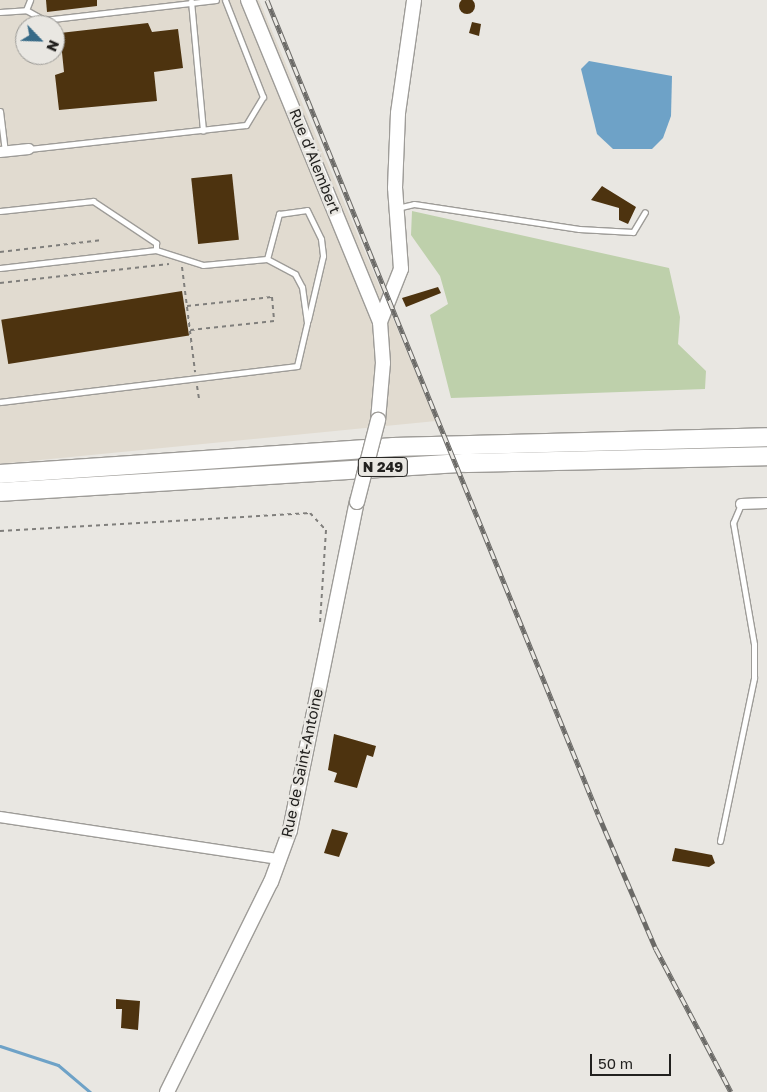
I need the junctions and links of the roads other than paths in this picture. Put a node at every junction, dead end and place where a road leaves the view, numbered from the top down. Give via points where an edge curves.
1 (30, 0) edge
2 (216, 0) edge
3 (225, 0) edge
4 (248, 0) edge
5 (414, 0) edge
6 (191, 2) edge
7 (26, 10) junction
8 (0, 12) edge
9 (0, 111) edge
10 (203, 130) junction
11 (29, 150) joint
12 (2, 152) edge
13 (397, 208) junction
14 (0, 211) edge
15 (645, 212) dead end
16 (156, 250) junction
17 (267, 259) junction
18 (0, 268) edge
19 (380, 322) junction
20 (307, 323) junction
21 (0, 402) edge
22 (767, 437) edge
23 (767, 456) edge
24 (0, 465) edge
25 (38, 470) junction
26 (0, 474) edge
27 (0, 492) edge
28 (767, 503) edge
29 (741, 504) joint
30 (0, 817) edge
31 (720, 841) dead end
32 (280, 859) junction
33 (167, 1092) edge

1 - 7 lane
2 - 6 lane
3 - 10 lane via 263,97 246,125
4 - 19 street, Rue d’Alembert
5 - 13 street via 398,113
6 - 7 lane via 44,20
6 - 10 lane
7 - 8 lane
9 - 12 lane
10 - 11 lane
11 - 12 street
13 - 15 lane via 414,204 625,232 633,232
13 - 19 street via 401,269
14 - 16 lane via 93,201 156,243
16 - 17 lane via 203,265
16 - 18 lane
17 - 20 lane via 295,274 302,287
17 - 20 lane via 279,214 307,210 321,239 323,256
19 - 32 street, Rue de Saint-Antoine, bridge via 383,363 378,420 357,502 293,816
20 - 21 lane via 297,366
22 - 25 highway, N 249 via 392,447
23 - 27 highway, N 249 via 457,463
24 - 25 highway, N 249 via 20,464
25 - 26 highway, N 249
28 - 29 street
29 - 31 lane via 733,523 754,644 754,678
30 - 32 street
32 - 33 street, Rue de Saint-Antoine

